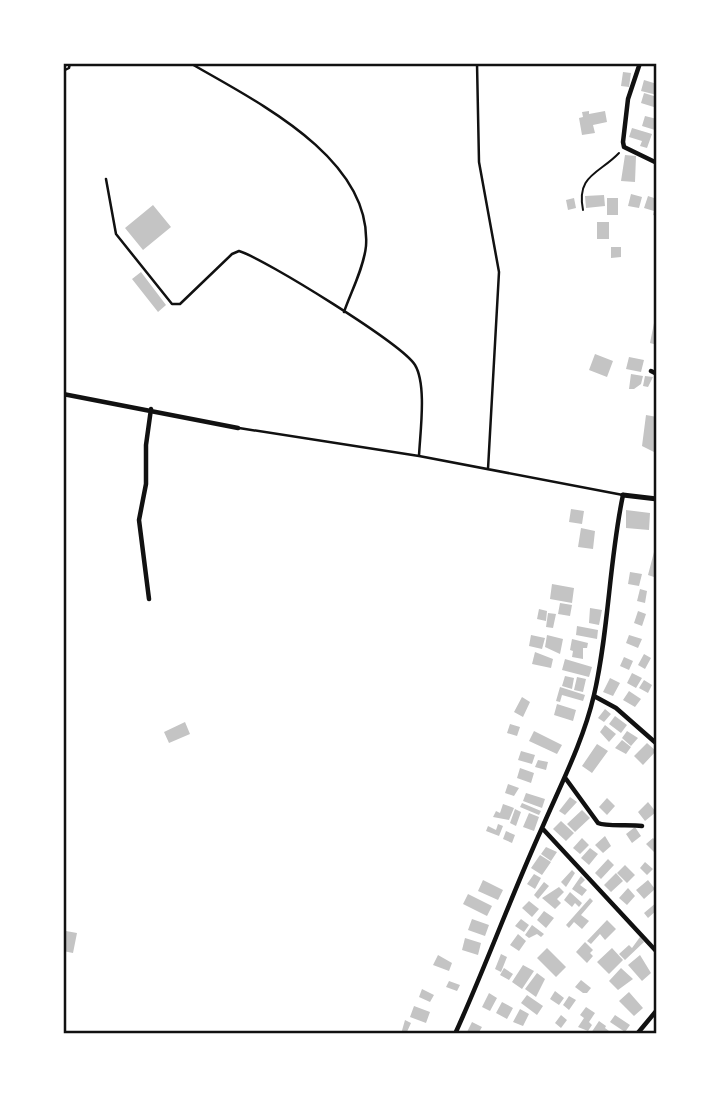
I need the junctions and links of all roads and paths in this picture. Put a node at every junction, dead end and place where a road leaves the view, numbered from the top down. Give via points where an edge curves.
1 (70, 63) edge
2 (190, 63) edge
3 (477, 63) edge
4 (640, 63) edge
5 (63, 71) edge
6 (624, 147) junction
7 (657, 163) edge
8 (106, 179) dead end
9 (583, 210) dead end
10 (344, 312) junction
11 (651, 372) dead end
12 (657, 374) edge
13 (63, 394) edge
14 (151, 409) junction
15 (238, 428) joint
16 (419, 456) junction
17 (488, 469) junction
18 (623, 495) junction
19 (657, 499) edge
20 (149, 599) dead end
21 (594, 696) junction
22 (657, 744) edge
23 (566, 779) junction
24 (642, 825) dead end
25 (542, 828) junction
26 (657, 952) edge
27 (657, 1010) edge
28 (455, 1034) edge
29 (637, 1034) edge

1 - 5 lane
2 - 10 lane via 276,113 334,160 365,225 366,248
3 - 17 lane via 480,162 499,272
4 - 6 street via 628,99
6 - 7 street
6 - 9 path via 583,183
8 - 10 lane via 116,234 172,304 180,304 239,251
10 - 16 lane via 390,341 415,366 421,379
11 - 12 street
13 - 14 street
14 - 15 street
14 - 20 street via 139,520
15 - 16 lane
16 - 17 lane
17 - 18 lane
18 - 19 street
18 - 21 street
21 - 22 street via 616,708
21 - 23 street
23 - 24 street via 604,827
23 - 25 street
25 - 26 street
25 - 28 street
27 - 29 street

